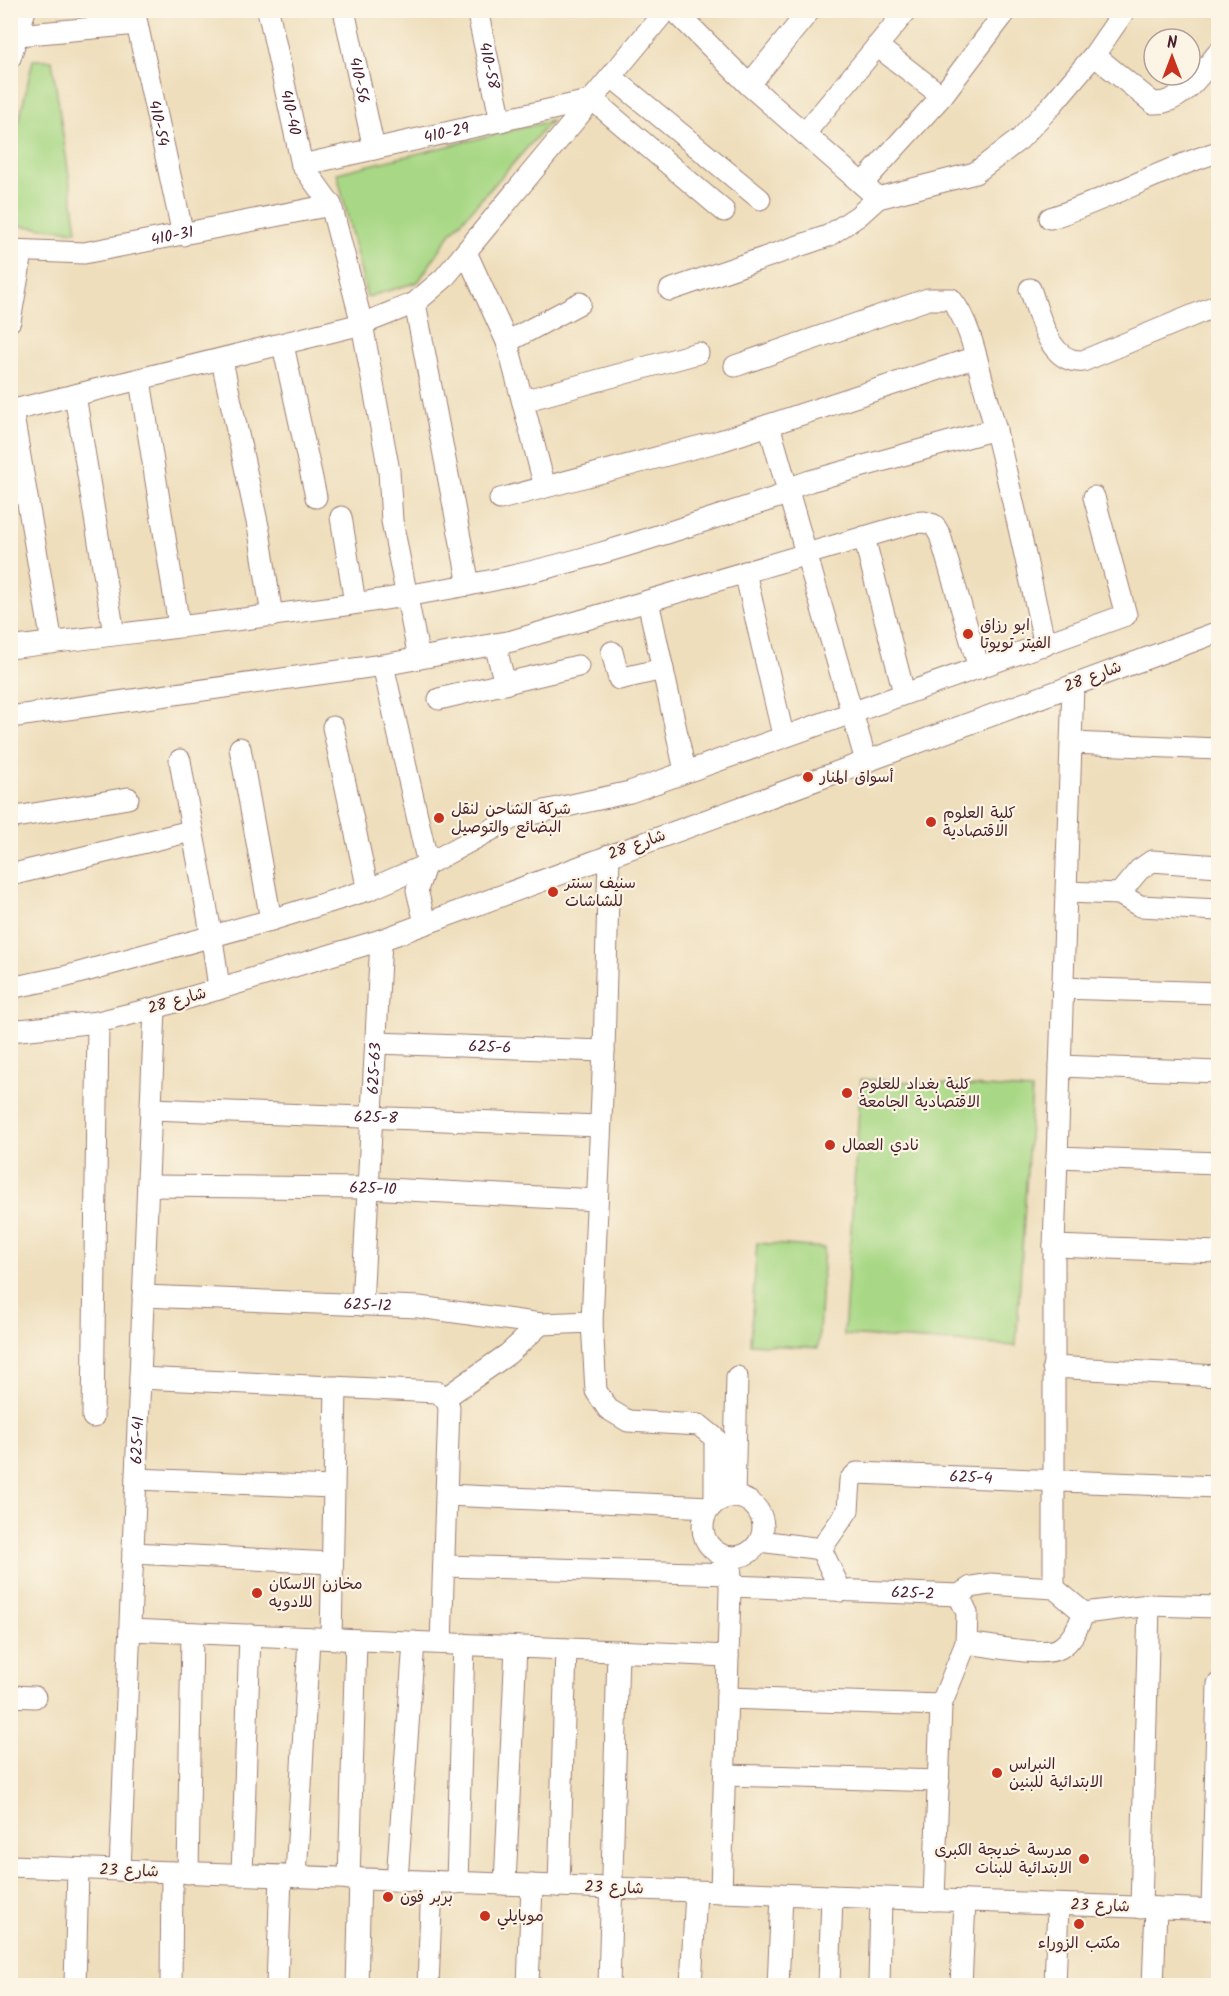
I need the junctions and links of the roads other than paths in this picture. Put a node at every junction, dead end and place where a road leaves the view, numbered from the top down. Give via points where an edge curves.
1 (26, 10) edge
2 (268, 10) edge
3 (344, 10) edge
4 (477, 10) edge
5 (666, 10) edge
6 (674, 10) edge
7 (810, 10) edge
8 (907, 10) edge
9 (1007, 10) edge
10 (1125, 10) edge
11 (135, 17) edge
12 (14, 34) edge
13 (877, 46) junction
14 (1218, 53) edge
15 (1094, 55) junction
16 (10, 57) edge
17 (612, 77) junction
18 (749, 85) junction
19 (942, 96) junction
20 (593, 100) junction
21 (501, 121) junction
22 (805, 133) junction
23 (374, 149) junction
24 (1218, 152) edge
25 (302, 165) junction
26 (870, 191) junction
27 (760, 199) dead end
28 (331, 205) junction
29 (724, 211) dead end
30 (1050, 218) dead end
31 (183, 235) junction
32 (16, 252) edge
33 (466, 252) junction
34 (1030, 289) dead end
35 (670, 290) dead end
36 (415, 303) junction
37 (580, 303) dead end
38 (1218, 305) edge
39 (10, 321) edge
40 (362, 324) junction
41 (507, 342) junction
42 (283, 345) junction
43 (698, 353) dead end
44 (976, 357) junction
45 (222, 361) junction
46 (735, 366) dead end
47 (140, 380) junction
48 (75, 394) junction
49 (523, 401) junction
50 (11, 410) edge
51 (769, 425) junction
52 (996, 429) junction
53 (545, 487) junction
54 (789, 492) junction
55 (316, 497) dead end
56 (1094, 497) dead end
57 (500, 499) dead end
58 (341, 517) dead end
59 (864, 537) junction
60 (806, 554) junction
61 (745, 572) junction
62 (470, 585) junction
63 (406, 595) junction
64 (648, 601) junction
65 (355, 603) junction
66 (272, 616) junction
67 (179, 626) junction
68 (1218, 632) edge
69 (114, 634) junction
70 (52, 643) junction
71 (495, 644) junction
72 (1045, 645) junction
73 (10, 648) edge
74 (612, 652) dead end
75 (419, 658) junction
76 (383, 665) junction
77 (578, 666) dead end
78 (979, 668) junction
79 (663, 669) junction
80 (505, 684) junction
81 (1073, 685) junction
82 (904, 693) junction
83 (439, 699) dead end
84 (852, 712) junction
85 (10, 717) edge
86 (333, 727) dead end
87 (783, 735) junction
88 (1071, 744) junction
89 (240, 748) dead end
90 (1218, 749) edge
91 (180, 760) dead end
92 (866, 761) junction
93 (685, 771) junction
94 (128, 798) dead end
95 (10, 818) edge
96 (191, 831) junction
97 (609, 855) junction
98 (426, 865) junction
99 (1218, 866) edge
100 (10, 875) edge
101 (368, 890) junction
102 (1067, 892) junction
103 (1119, 894) junction
104 (1218, 910) edge
105 (271, 921) junction
106 (425, 923) junction
107 (213, 935) junction
108 (381, 940) junction
109 (10, 988) edge
110 (1062, 988) junction
111 (219, 989) junction
112 (1218, 993) edge
113 (155, 1008) junction
114 (98, 1022) junction
115 (10, 1031) edge
116 (375, 1043) junction
117 (604, 1052) junction
118 (1060, 1066) junction
119 (1218, 1072) edge
120 (151, 1108) junction
121 (372, 1117) junction
122 (600, 1126) junction
123 (1057, 1157) junction
124 (1218, 1162) edge
125 (148, 1186) junction
126 (368, 1188) junction
127 (597, 1200) junction
128 (1054, 1246) junction
129 (1218, 1252) edge
130 (143, 1296) junction
131 (363, 1305) junction
132 (592, 1322) junction
133 (541, 1324) junction
134 (1053, 1367) junction
135 (1218, 1376) edge
136 (737, 1377) dead end
137 (140, 1378) junction
138 (336, 1388) junction
139 (445, 1398) junction
140 (93, 1417) dead end
141 (136, 1479) junction
142 (1054, 1479) junction
143 (332, 1487) junction
144 (1218, 1487) edge
145 (447, 1495) junction
146 (720, 1502) junction
147 (760, 1541) junction
148 (821, 1549) junction
149 (133, 1553) junction
150 (331, 1563) junction
151 (444, 1566) junction
152 (731, 1572) junction
153 (1054, 1588) junction
154 (841, 1591) junction
155 (959, 1595) junction
156 (1149, 1605) junction
157 (1218, 1607) edge
158 (1084, 1613) junction
159 (130, 1630) junction
160 (192, 1633) junction
161 (249, 1635) junction
162 (309, 1638) junction
163 (331, 1638) junction
164 (356, 1640) junction
165 (414, 1642) junction
166 (441, 1643) junction
167 (966, 1643) junction
168 (464, 1644) junction
169 (516, 1647) junction
170 (566, 1649) junction
171 (618, 1651) junction
172 (728, 1656) junction
173 (1218, 1684) edge
174 (10, 1696) edge
175 (35, 1697) dead end
176 (727, 1698) junction
177 (941, 1705) junction
178 (725, 1775) junction
179 (939, 1781) junction
180 (10, 1866) edge
181 (78, 1869) junction
182 (120, 1870) junction
183 (180, 1873) junction
184 (242, 1875) junction
185 (288, 1877) junction
186 (355, 1879) junction
187 (397, 1880) junction
188 (432, 1882) junction
189 (457, 1883) junction
190 (505, 1884) junction
191 (532, 1886) junction
192 (559, 1886) junction
193 (613, 1888) junction
194 (696, 1891) junction
195 (722, 1892) junction
196 (782, 1895) junction
197 (832, 1896) junction
198 (881, 1898) junction
199 (934, 1900) junction
200 (965, 1901) junction
201 (1058, 1905) junction
202 (1148, 1908) junction
203 (1215, 1910) edge
204 (75, 1986) edge
205 (171, 1986) edge
206 (277, 1986) edge
207 (357, 1986) edge
208 (428, 1986) edge
209 (528, 1986) edge
210 (609, 1986) edge
211 (691, 1986) edge
212 (778, 1986) edge
213 (829, 1986) edge
214 (879, 1986) edge
215 (961, 1986) edge
216 (1055, 1986) edge
217 (1153, 1986) edge

1 - 12 street
2 - 25 street, 410-40
3 - 23 street, 410-56
4 - 21 street, 410-58
5 - 17 street
6 - 18 street
7 - 18 street
8 - 13 street
9 - 19 street
10 - 15 street
11 - 12 street
11 - 31 street, 410-54
12 - 16 street
13 - 19 street
13 - 22 street
14 - 15 street via 1178,98 1165,104 1153,103
15 - 26 street via 1020,139 975,173
17 - 20 street
17 - 27 street
18 - 22 street
19 - 26 street
20 - 21 street, 410-29
20 - 29 street
20 - 33 street
21 - 23 street, 410-29
22 - 26 street
23 - 25 street, 410-29
24 - 30 street
25 - 28 street, 410-40
26 - 35 street via 858,216 828,236
28 - 31 street, 410-31
28 - 40 street
31 - 32 street, 410-31 via 84,253
32 - 39 street
33 - 36 street
33 - 41 street
34 - 38 street via 1053,347 1072,362 1083,361
36 - 40 street
36 - 62 street
37 - 41 street
40 - 42 street
40 - 63 street via 389,471 392,520
41 - 49 street
42 - 45 street
42 - 55 street
43 - 49 street
44 - 46 street via 958,307 951,299 939,297
44 - 51 street
44 - 52 street
45 - 47 street
45 - 66 street via 259,531
47 - 48 street
47 - 67 street
48 - 50 street
48 - 69 street
49 - 53 street
50 - 70 street
51 - 53 street
51 - 54 street
52 - 54 street via 810,481
52 - 72 street
53 - 57 street
54 - 60 street
54 - 62 street via 578,560
56 - 72 street via 1126,615
58 - 65 street
59 - 60 street
59 - 78 street via 912,523 934,525
59 - 82 street
60 - 61 street
60 - 84 street
61 - 64 street
61 - 87 street
62 - 63 street
63 - 65 street
63 - 75 street
64 - 71 street
64 - 79 street
65 - 66 street
66 - 67 street
67 - 69 street
68 - 81 street, شارع 28
69 - 70 street
70 - 73 street
71 - 75 street
71 - 80 street
72 - 78 street
74 - 79 street via 619,679
75 - 76 street
76 - 85 street
76 - 98 street
77 - 80 street
78 - 82 street
79 - 93 street
80 - 83 street
81 - 88 street
81 - 92 street, شارع 28
82 - 84 street
84 - 87 street
84 - 92 street
86 - 101 street
87 - 93 street
88 - 90 street
88 - 102 street
89 - 105 street
91 - 96 street
92 - 97 street, شارع 28
93 - 98 street via 630,792 513,818
94 - 95 street
96 - 100 street
96 - 107 street
97 - 106 street, شارع 28
97 - 117 street
98 - 101 street
98 - 106 street via 417,890
99 - 103 street via 1152,861
101 - 105 street
102 - 103 street
102 - 110 street
103 - 104 street via 1140,906
105 - 107 street
106 - 108 street, شارع 28
107 - 109 street via 40,984
107 - 111 street
108 - 111 street, شارع 28
108 - 116 street, 625-63
110 - 112 street
110 - 118 street
111 - 113 street, شارع 28
113 - 114 street, شارع 28
113 - 120 street, 625-41
114 - 115 street, شارع 28
114 - 140 street
116 - 117 street, 625-6
116 - 121 street, 625-63
117 - 122 street
118 - 119 street
118 - 123 street
120 - 121 street, 625-8
120 - 125 street, 625-41
121 - 122 street, 625-8
121 - 126 street, 625-63
122 - 127 street
123 - 124 street
123 - 128 street
125 - 126 street, 625-10
125 - 130 street, 625-41
126 - 127 street, 625-10
126 - 131 street, 625-63
127 - 132 street
128 - 129 street
128 - 134 street
130 - 131 street, 625-12
130 - 137 street, 625-41
131 - 133 street, 625-12 via 419,1307
132 - 133 street, 625-12
132 - 146 street via 596,1390 608,1409 627,1421 699,1425 715,1438
133 - 139 street via 508,1354
134 - 135 street
134 - 142 street
136 - 146 street
137 - 138 street
137 - 141 street, 625-41
138 - 139 street via 437,1392
138 - 143 street
139 - 145 street via 449,1407
141 - 143 street
141 - 149 street, 625-41
142 - 144 street, 625-4
142 - 148 street, 625-4 via 857,1473 850,1480 848,1510
142 - 153 street
143 - 150 street
145 - 146 street
145 - 151 street
146 - 147 street via 753,1504 763,1521
146 - 152 street via 703,1524 707,1542
147 - 148 street
147 - 152 street
148 - 154 street
149 - 150 street
149 - 159 street, 625-41
150 - 163 street
151 - 152 street, 625-2
151 - 166 street
152 - 154 street, 625-2
152 - 172 street
153 - 155 street, 625-2 via 990,1584 971,1587
153 - 158 street
154 - 155 street, 625-2
155 - 167 street via 967,1613
156 - 157 street
156 - 158 street
156 - 202 street
158 - 167 street via 1072,1638 1059,1649 1045,1652
159 - 160 street
159 - 182 street, 625-41
160 - 161 street
160 - 183 street
161 - 162 street
161 - 184 street
162 - 163 street
162 - 185 street
163 - 164 street
164 - 165 street
164 - 186 street
165 - 166 street
165 - 187 street
166 - 168 street
167 - 177 street
168 - 169 street
168 - 189 street
169 - 170 street
169 - 190 street
170 - 171 street
170 - 192 street
171 - 172 street
171 - 193 street
172 - 176 street
173 - 203 street
174 - 175 street
176 - 177 street
176 - 178 street
177 - 179 street
178 - 179 street
178 - 195 street
179 - 199 street
180 - 181 street, شارع 23
181 - 182 street, شارع 23
181 - 204 street
182 - 183 street, شارع 23
183 - 184 street, شارع 23
183 - 205 street
184 - 185 street, شارع 23
185 - 186 street, شارع 23
185 - 206 street
186 - 187 street, شارع 23
186 - 207 street
187 - 188 street, شارع 23
188 - 189 street, شارع 23
188 - 208 street
189 - 190 street, شارع 23
190 - 191 street, شارع 23
191 - 192 street, شارع 23
191 - 209 street
192 - 193 street, شارع 23
193 - 194 street, شارع 23
193 - 210 street
194 - 195 street, شارع 23
194 - 211 street
195 - 196 street, شارع 23
196 - 197 street, شارع 23
196 - 212 street
197 - 198 street, شارع 23
197 - 213 street
198 - 199 street, شارع 23
198 - 214 street
199 - 200 street, شارع 23
200 - 201 street, شارع 23
200 - 215 street
201 - 202 street, شارع 23
201 - 216 street
202 - 203 street, شارع 23
202 - 217 street

